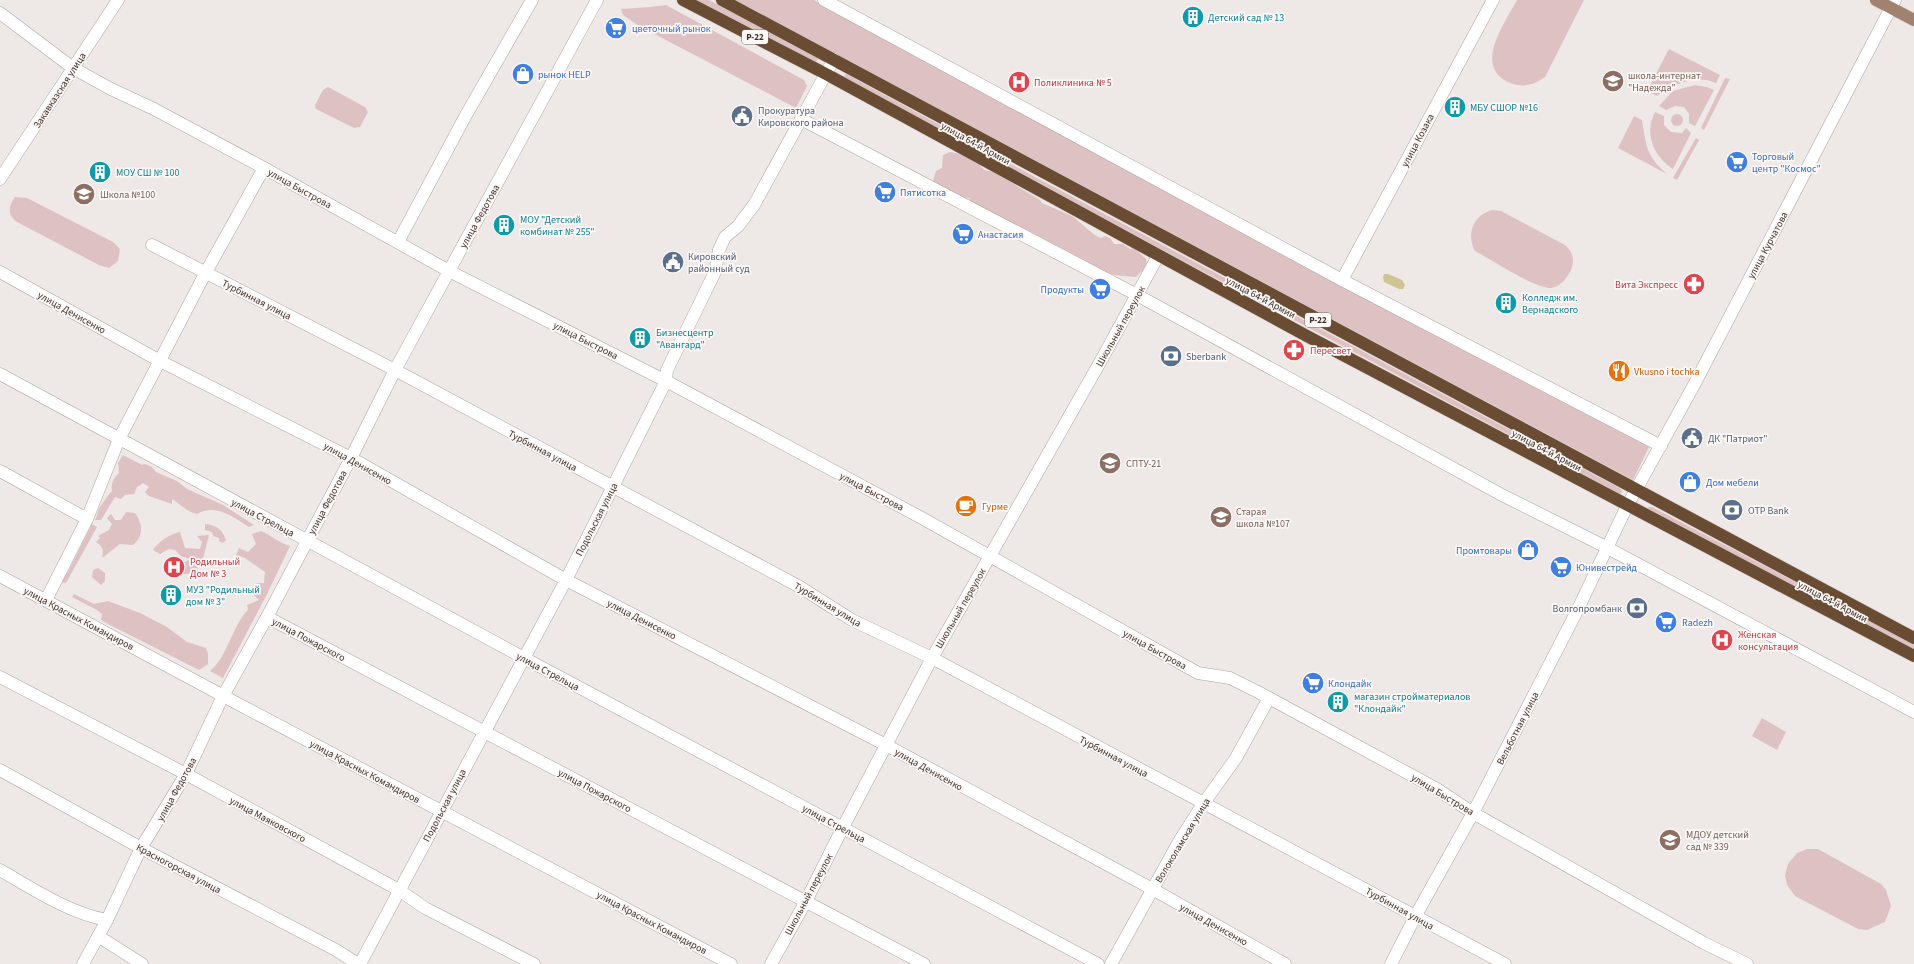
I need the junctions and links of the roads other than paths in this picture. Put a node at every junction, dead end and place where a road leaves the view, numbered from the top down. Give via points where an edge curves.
1 (118, 0) edge
2 (532, 0) edge
3 (597, 0) edge
4 (683, 0) edge
5 (722, 0) edge
6 (824, 0) edge
7 (1493, 0) edge
8 (1876, 0) edge
9 (1893, 4) edge
10 (0, 13) edge
11 (1914, 20) edge
12 (834, 59) junction
13 (74, 68) junction
14 (826, 74) junction
15 (801, 119) junction
16 (994, 145) junction
17 (984, 161) junction
18 (264, 168) junction
19 (0, 180) edge
20 (398, 242) junction
21 (152, 245) dead end
22 (1158, 256) junction
23 (449, 271) junction
24 (0, 272) edge
25 (206, 272) junction
26 (1342, 280) junction
27 (1137, 295) junction
28 (160, 361) junction
29 (395, 370) junction
30 (0, 374) edge
31 (666, 381) junction
32 (119, 439) junction
33 (1661, 446) junction
34 (351, 458) junction
35 (0, 472) edge
36 (612, 488) junction
37 (1636, 489) junction
38 (1627, 506) junction
39 (87, 519) junction
40 (306, 540) junction
41 (1608, 548) junction
42 (990, 556) junction
43 (0, 576) edge
44 (566, 580) junction
45 (46, 600) junction
46 (267, 617) junction
47 (1914, 638) edge
48 (1914, 656) edge
49 (524, 658) junction
50 (932, 658) junction
51 (0, 678) edge
52 (223, 696) junction
53 (1269, 698) junction
54 (1914, 712) edge
55 (483, 732) junction
56 (886, 745) junction
57 (0, 770) edge
58 (186, 774) junction
59 (1202, 804) junction
60 (442, 811) junction
61 (1473, 813) junction
62 (843, 827) junction
63 (142, 848) junction
64 (0, 870) edge
65 (399, 890) junction
66 (1152, 891) junction
67 (806, 901) junction
68 (1416, 915) junction
69 (107, 920) junction
70 (98, 936) junction
71 (83, 964) edge
72 (142, 964) edge
73 (359, 964) edge
74 (534, 964) edge
75 (731, 964) edge
76 (770, 964) edge
77 (924, 964) edge
78 (1098, 964) edge
79 (1111, 964) edge
80 (1285, 964) edge
81 (1391, 964) edge
82 (1505, 964) edge
83 (1747, 964) edge

1 - 13 street, Закавказская улица
2 - 20 street via 466,115
3 - 23 street, улица Федотова
4 - 14 highway, улица 64-й Армии / Р-22
5 - 12 highway, улица 64-й Армии / Р-22
6 - 26 street
7 - 26 street, улица Козака
8 - 9 main road
9 - 11 main road
9 - 33 street, улица Курчатова
10 - 13 street, улица Быстрова
12 - 14 street, Подольская улица
12 - 16 highway, улица 64-й Армии / Р-22
13 - 18 street, улица Быстрова
13 - 19 street, Закавказская улица
14 - 15 street, Подольская улица
14 - 17 highway, улица 64-й Армии / Р-22
15 - 27 street
15 - 31 street, Подольская улица via 754,205 726,237 719,250 715,272 667,370
16 - 17 highway
16 - 37 highway, улица 64-й Армии / Р-22
17 - 22 highway, улица 64-й Армии / Р-22
18 - 20 street, улица Быстрова
18 - 25 street
20 - 23 street, улица Быстрова
21 - 25 street, Турбинная улица
22 - 27 street, Школьный переулок
22 - 38 highway, улица 64-й Армии / Р-22
23 - 29 street, улица Федотова
23 - 31 street, улица Быстрова
24 - 28 street, улица Денисенко
25 - 28 street
25 - 29 street, Турбинная улица
26 - 33 street
27 - 41 street via 1502,495
27 - 42 street, Школьный переулок
28 - 32 street
28 - 34 street, улица Денисенко
29 - 34 street, улица Федотова
29 - 36 street, Турбинная улица
30 - 32 street, улица Стрельца
31 - 36 street, Подольская улица
31 - 42 street, улица Быстрова
32 - 39 street
32 - 40 street, улица Стрельца
33 - 37 street, улица Курчатова
34 - 40 street, улица Федотова
34 - 44 street, улица Денисенко
35 - 39 street
36 - 44 street, Подольская улица
36 - 50 street, Турбинная улица via 800,586 852,620
37 - 38 street, Вельботная улица
37 - 47 highway, улица 64-й Армии / Р-22
38 - 41 street, Вельботная улица
38 - 48 highway, улица 64-й Армии / Р-22
39 - 45 street
40 - 46 street, улица Федотова
40 - 49 street, улица Стрельца
41 - 54 street
41 - 61 street, Вельботная улица
42 - 50 street, Школьный переулок
42 - 53 street, улица Быстрова via 1198,673 1230,678
43 - 45 street, улица Красных Командиров
44 - 49 street, Подольская улица
44 - 56 street, улица Денисенко
45 - 52 street, улица Красных Командиров
46 - 52 street, улица Федотова
46 - 55 street, улица Пожарского
49 - 55 street, Подольская улица
49 - 62 street, улица Стрельца
50 - 56 street, Школьный переулок
50 - 59 street, Турбинная улица
51 - 58 street, улица Маяковского
52 - 58 street, улица Федотова
52 - 60 street, улица Красных Командиров
53 - 59 street, Волоколамская улица via 1236,758
53 - 61 street, улица Быстрова via 1437,789
55 - 60 street, Подольская улица
55 - 67 street, улица Пожарского
56 - 62 street, Школьный переулок
56 - 66 street, улица Денисенко
57 - 63 street, Красногорская улица
58 - 63 street, улица Федотова
58 - 65 street, улица Маяковского
59 - 66 street, Волоколамская улица
59 - 68 street, Турбинная улица
60 - 65 street, Подольская улица
60 - 75 street, улица Красных Командиров
61 - 68 street, Вельботная улица
61 - 83 street, улица Быстрова via 1704,943
62 - 67 street, Школьный переулок
62 - 78 street, улица Стрельца
63 - 69 street, улица Федотова
63 - 73 street, Красногорская улица
64 - 69 street via 72,910
65 - 73 street, Подольская улица
65 - 74 street, улица Маяковского via 425,908
66 - 79 street, Волоколамская улица
66 - 80 street, улица Денисенко
67 - 76 street, Школьный переулок
67 - 77 street, улица Пожарского
68 - 81 street, Вельботная улица
68 - 82 street, Турбинная улица
69 - 70 street, улица Федотова
70 - 71 street, улица Федотова
70 - 72 street

